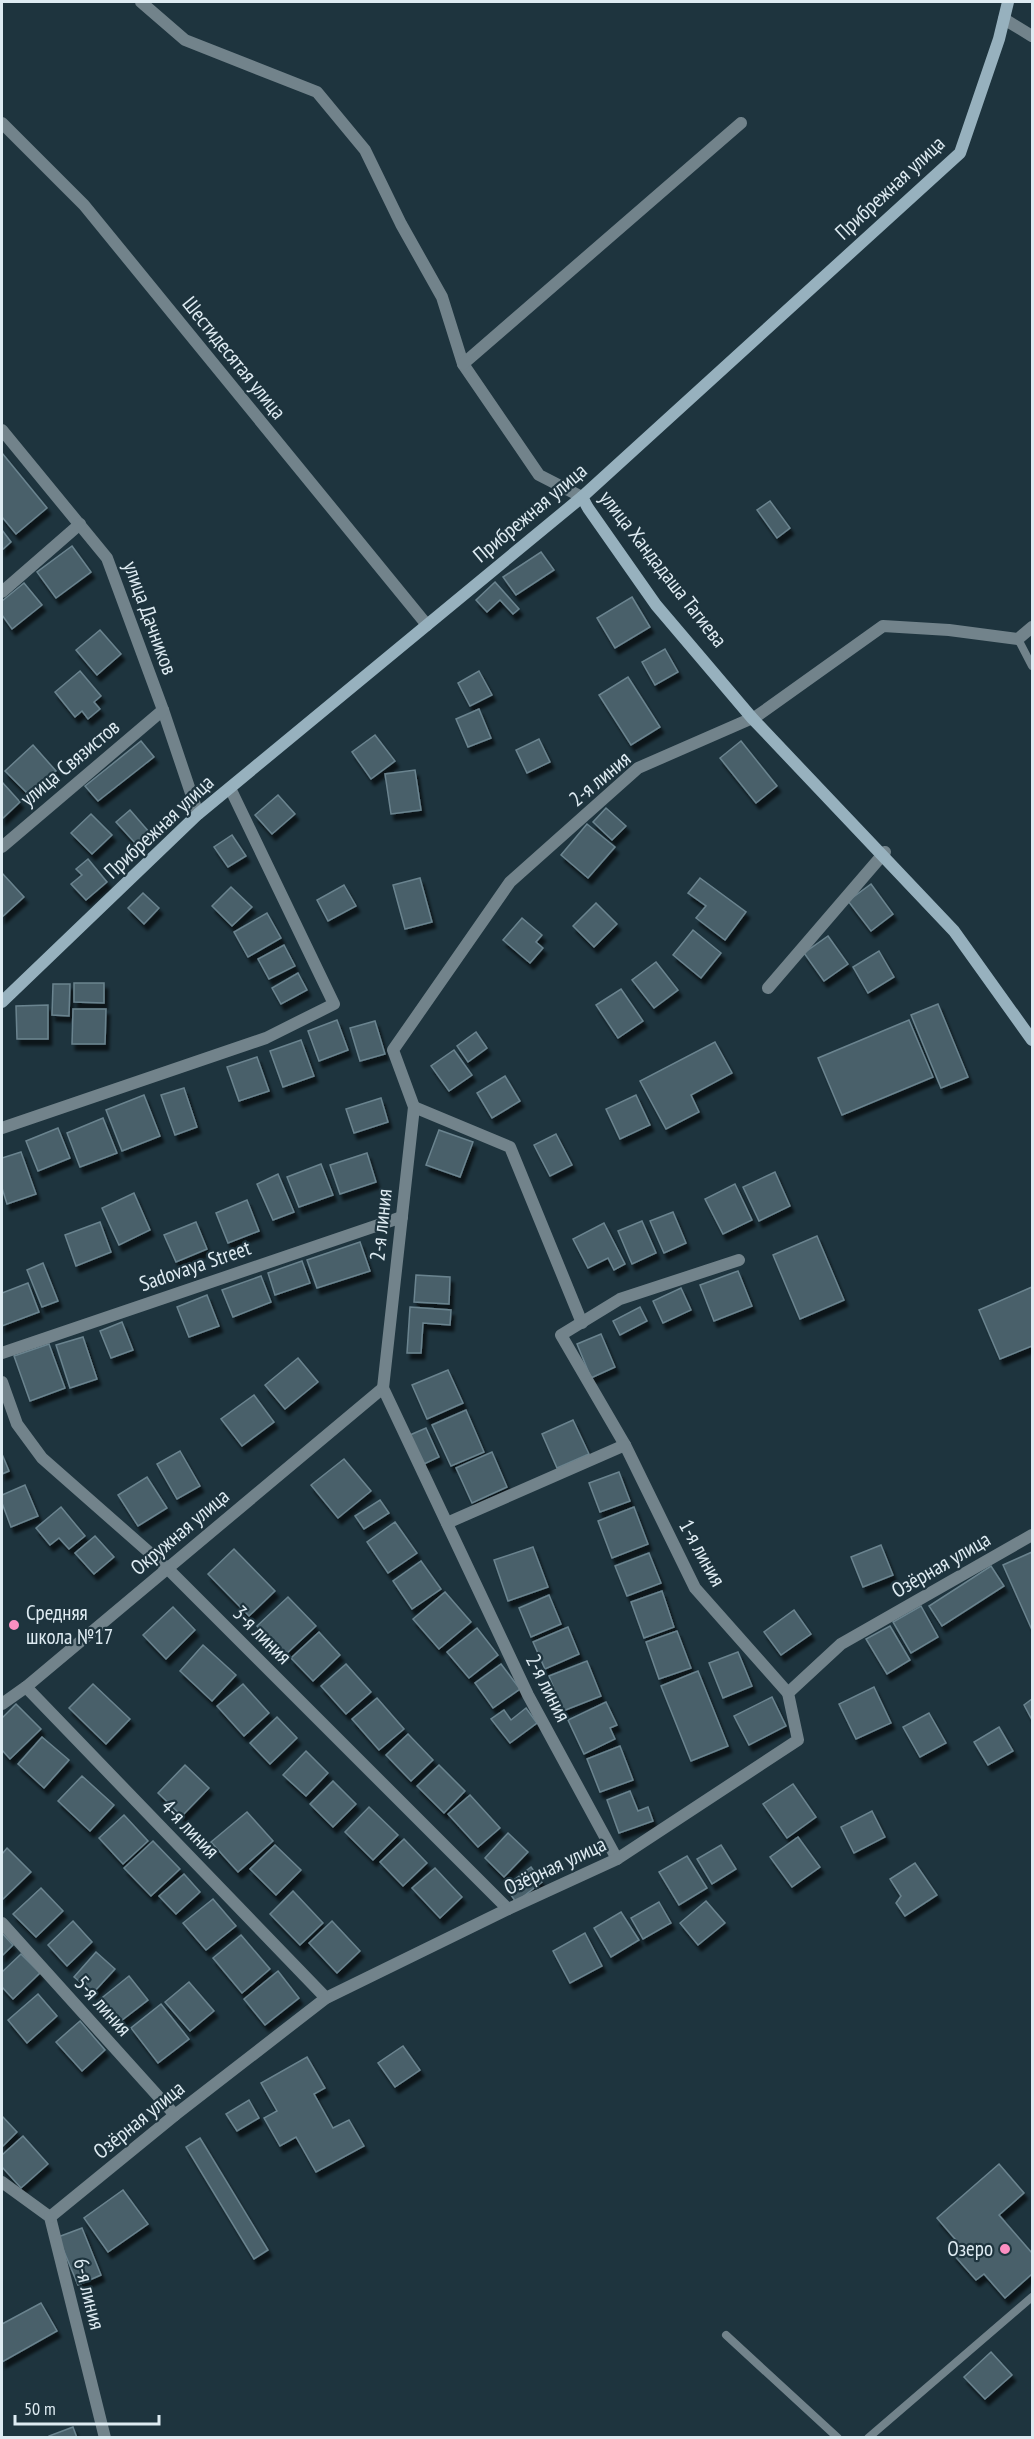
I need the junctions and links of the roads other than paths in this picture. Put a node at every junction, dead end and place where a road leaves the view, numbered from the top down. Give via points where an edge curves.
1 (141, 2) edge
2 (1008, 2) edge
3 (1004, 19) junction
4 (1032, 36) edge
5 (2, 123) edge
6 (741, 123) dead end
7 (463, 364) junction
8 (2, 430) edge
9 (582, 496) junction
10 (80, 524) junction
11 (2, 592) edge
12 (427, 625) junction
13 (1032, 627) edge
14 (1018, 639) junction
15 (1032, 666) edge
16 (163, 710) junction
17 (754, 717) junction
18 (230, 788) junction
19 (198, 814) junction
20 (2, 847) edge
21 (884, 853) junction
22 (768, 988) dead end
23 (2, 1002) edge
24 (1032, 1034) edge
25 (1032, 1040) edge
26 (414, 1107) junction
27 (2, 1128) edge
28 (402, 1217) junction
29 (739, 1260) dead end
30 (582, 1323) junction
31 (2, 1353) edge
32 (2, 1382) edge
33 (383, 1388) junction
34 (625, 1445) junction
35 (447, 1523) junction
36 (1032, 1535) edge
37 (167, 1568) junction
38 (26, 1687) junction
39 (788, 1693) junction
40 (2, 1704) edge
41 (617, 1859) junction
42 (508, 1909) junction
43 (2, 1923) edge
44 (326, 1998) junction
45 (175, 2115) junction
46 (2, 2182) edge
47 (50, 2217) junction
48 (1032, 2297) edge
49 (726, 2335) dead end
50 (105, 2438) edge
51 (838, 2438) edge
52 (868, 2438) edge

1 - 7 street via 185,40 317,93 365,150 442,297
2 - 3 street, Прибрежная улица
3 - 4 street
3 - 9 street, Прибрежная улица via 960,153
5 - 12 street, Шестидесятая улица via 84,205
6 - 7 street
7 - 9 street via 539,475
8 - 10 street, улица Дачников
9 - 12 street, Прибрежная улица
9 - 17 street, улица Хандадаша Тагиева via 659,603
10 - 11 street
10 - 16 street, улица Дачников via 107,558
12 - 18 street, Прибрежная улица
13 - 14 street
14 - 15 lane
14 - 17 street via 883,626
16 - 19 street, улица Дачников
16 - 20 street, улица Связистов
17 - 21 street, улица Хандадаша Тагиева
17 - 26 street, 2-я линия via 638,768 510,882 393,1050
18 - 19 street, Прибрежная улица
18 - 27 street via 334,1004 266,1038
19 - 23 street, Прибрежная улица
21 - 22 street
21 - 24 street, улица Хандадаша Тагиева via 962,935
21 - 25 street, улица Хандадаша Тагиева via 954,931
26 - 28 street, 2-я линия
26 - 30 street via 510,1148
28 - 31 street, Sadovaya Street
28 - 33 street, 2-я линия
29 - 30 street via 620,1299
30 - 34 street, 1-я линия via 561,1335
32 - 37 street, 3-я линия via 17,1424 42,1458
33 - 35 street, 2-я линия
33 - 37 street, Окружная улица
34 - 35 street
34 - 39 street, 1-я линия via 695,1588
35 - 41 street, 2-я линия via 528,1695
36 - 39 street, Озёрная улица via 841,1644
37 - 38 street, Окружная улица
37 - 42 street, 3-я линия
38 - 40 street, Окружная улица
38 - 44 street, 4-я линия
39 - 41 street, Озёрная улица via 798,1740
41 - 42 street, Озёрная улица
42 - 44 street, Озёрная улица
43 - 45 street, 5-я линия
44 - 45 street, Озёрная улица
45 - 47 street, Озёрная улица
46 - 47 street
47 - 50 street, 6-я линия
48 - 52 lane
49 - 51 lane

